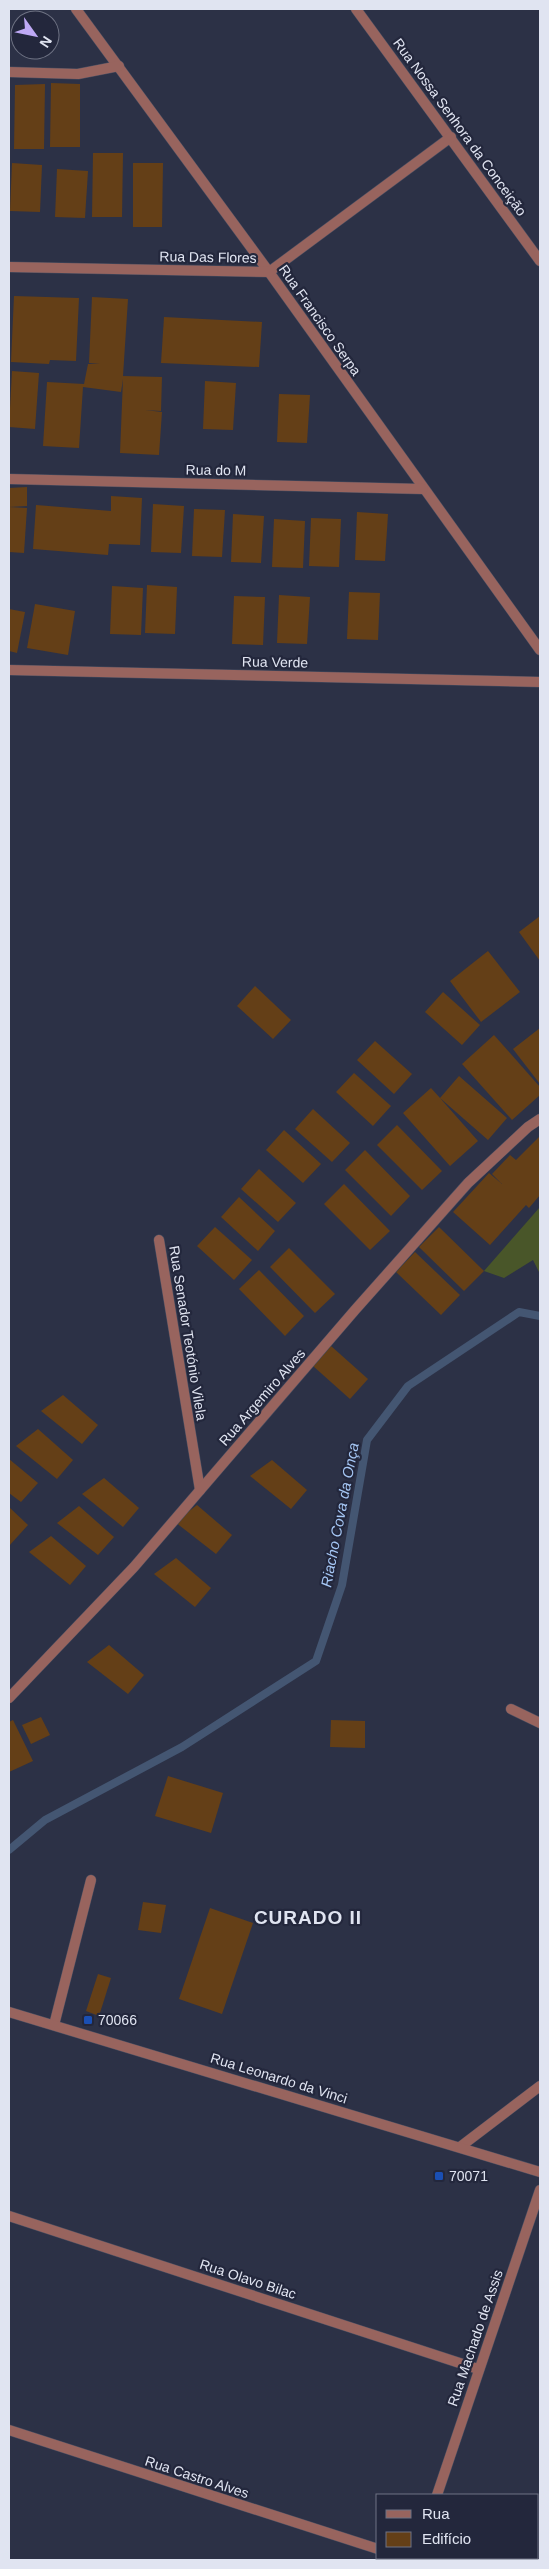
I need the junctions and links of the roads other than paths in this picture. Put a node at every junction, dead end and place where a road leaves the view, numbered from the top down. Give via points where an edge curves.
1 (76, 9) edge
2 (356, 9) edge
3 (119, 66) junction
4 (9, 72) edge
5 (451, 137) junction
6 (540, 261) edge
7 (9, 267) edge
8 (269, 272) junction
9 (9, 479) edge
10 (423, 489) junction
11 (540, 650) edge
12 (9, 670) edge
13 (540, 682) edge
14 (540, 1120) edge
15 (159, 1240) dead end
16 (200, 1490) junction
17 (9, 1698) edge
18 (511, 1710) dead end
19 (540, 1724) edge
20 (91, 1880) dead end
21 (9, 2012) edge
22 (54, 2025) junction
23 (540, 2086) edge
24 (460, 2147) junction
25 (540, 2172) edge
26 (540, 2190) edge
27 (9, 2216) edge
28 (478, 2369) junction
29 (9, 2430) edge
30 (437, 2494) edge
31 (376, 2548) edge

1 - 3 street, Rua Francisco Serpa
2 - 5 street, Rua Nossa Senhora da Conceição
3 - 4 street via 78,74
3 - 8 street, Rua Francisco Serpa
5 - 6 street, Rua Nossa Senhora da Conceição
5 - 8 street, Rua Das Flores
7 - 8 street, Rua Das Flores
8 - 10 street, Rua Francisco Serpa
9 - 10 street, Rua do M
10 - 11 street, Rua Francisco Serpa
12 - 13 street, Rua Verde
14 - 16 street, Rua Argemiro Alves via 468,1183
15 - 16 street, Rua Senador Teotónio Vilela
16 - 17 street, Rua Argemiro Alves via 134,1567
18 - 19 street
20 - 22 street
21 - 22 street, Rua Leonardo da Vinci
22 - 24 street, Rua Leonardo da Vinci
23 - 24 street
24 - 25 street, Rua Leonardo da Vinci
26 - 28 street, Rua Machado de Assis
27 - 28 street, Rua Olavo Bilac
28 - 30 street, Rua Machado de Assis
29 - 31 street, Rua Castro Alves

